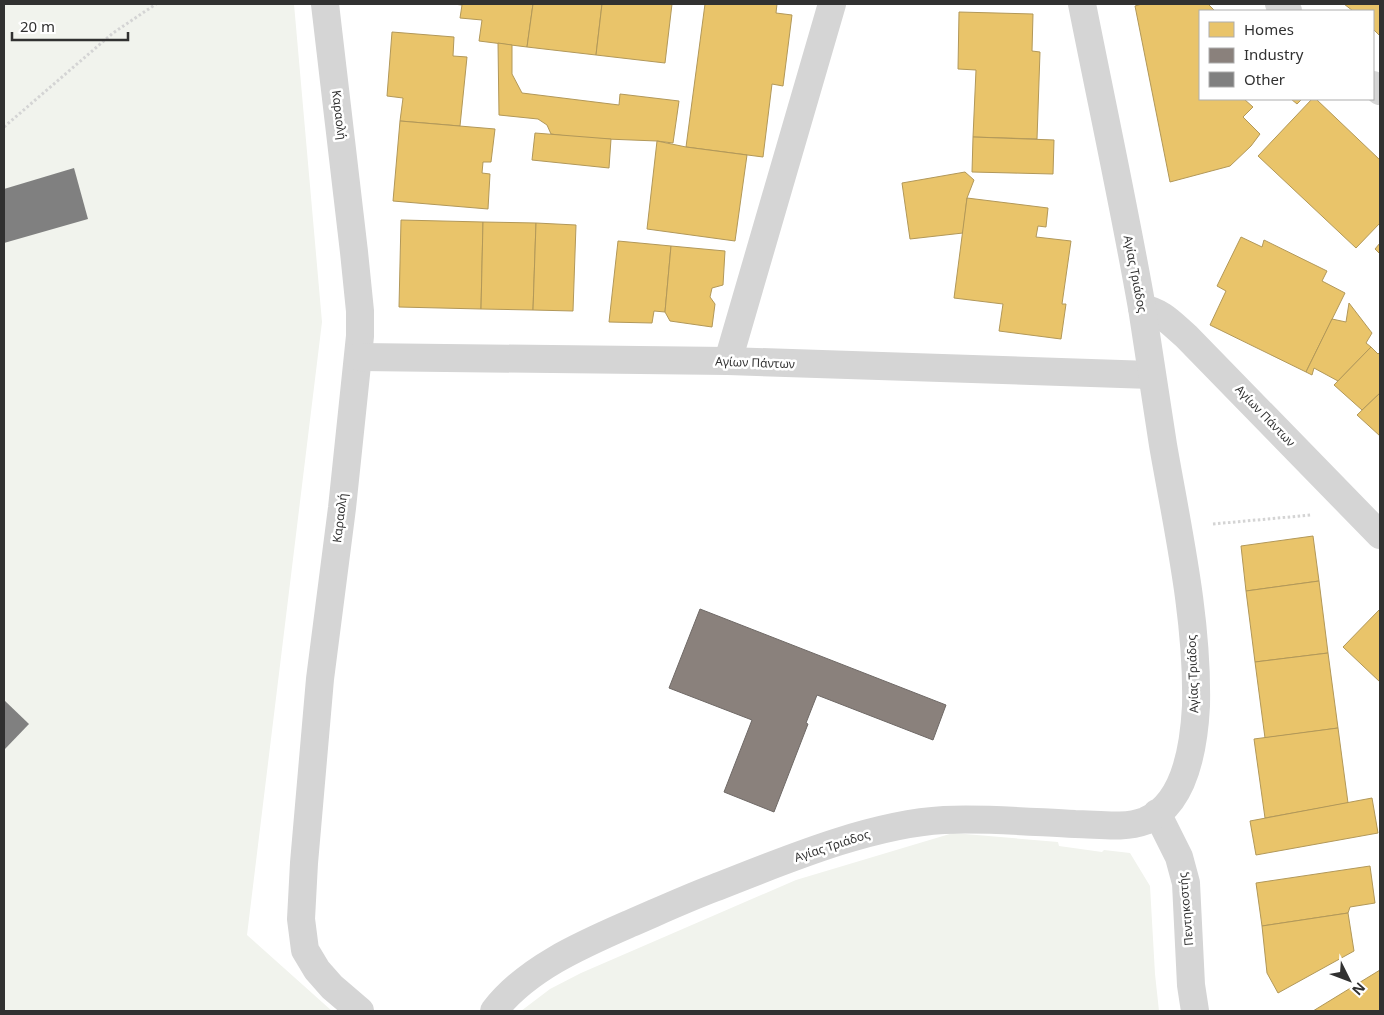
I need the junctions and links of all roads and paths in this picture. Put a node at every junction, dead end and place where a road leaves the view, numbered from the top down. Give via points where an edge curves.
1 (156, 4) edge
2 (325, 4) edge
3 (832, 4) edge
4 (1082, 4) edge
5 (4, 127) edge
6 (1142, 308) junction
7 (359, 357) junction
8 (728, 362) junction
9 (1151, 375) junction
10 (1355, 510) junction
11 (1177, 527) junction
12 (1380, 535) edge
13 (1158, 813) junction
14 (360, 1011) edge
15 (494, 1011) edge
16 (1194, 1011) edge

1 - 5 path via 130,19
2 - 7 street, Καραολή via 360,311
3 - 8 street
4 - 6 street, Αγίας Τριάδος
6 - 9 street, Αγίας Τριάδος
6 - 10 street, Αγίων Πάντων via 1154,310 1186,336
7 - 8 street, Αγίων Πάντων
7 - 14 street, Καραολή via 320,679 301,919 305,950 316,970
8 - 9 street, Αγίων Πάντων
9 - 11 street, Αγίας Τριάδος
10 - 11 path
10 - 12 street, Αγίων Πάντων
11 - 13 street, Αγίας Τριάδος via 1192,636 1196,707 1185,772 1171,798
13 - 15 street, Αγίας Τριάδος via 1139,822 1115,825 973,820 926,822 851,839 710,890 595,939 525,980
13 - 16 street, Πεντηκοστής via 1179,857 1186,883

